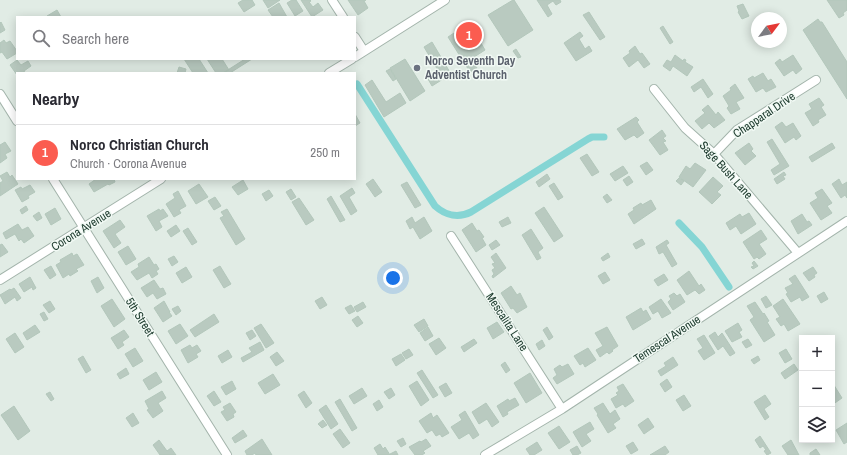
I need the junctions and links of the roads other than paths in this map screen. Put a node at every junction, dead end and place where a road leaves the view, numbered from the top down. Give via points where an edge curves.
1 (332, 0) edge
2 (445, 0) edge
3 (342, 16) edge
4 (356, 39) edge
5 (364, 51) junction
6 (356, 56) edge
7 (350, 60) edge
8 (332, 72) edge
9 (816, 80) dead end
10 (654, 89) dead end
11 (0, 94) edge
12 (16, 119) edge
13 (714, 154) junction
14 (55, 180) edge
15 (159, 180) edge
16 (847, 221) edge
17 (84, 228) junction
18 (451, 236) dead end
19 (798, 253) junction
20 (0, 280) edge
21 (562, 409) junction
22 (227, 455) edge
23 (485, 455) edge

1 - 3 street
2 - 5 street
4 - 5 street
5 - 6 street
7 - 8 street
9 - 13 street, Chapparal Drive via 737,130
10 - 13 street, Sage Bush Lane via 685,128
11 - 12 street
13 - 19 street, Sage Bush Lane
14 - 17 street, 5th Street
15 - 17 street, Corona Avenue
16 - 19 street, Temescal Avenue
17 - 20 street, Corona Avenue
17 - 22 street, 5th Street
18 - 21 street, Mescalita Lane
19 - 21 street, Temescal Avenue
21 - 23 street, Temescal Avenue

